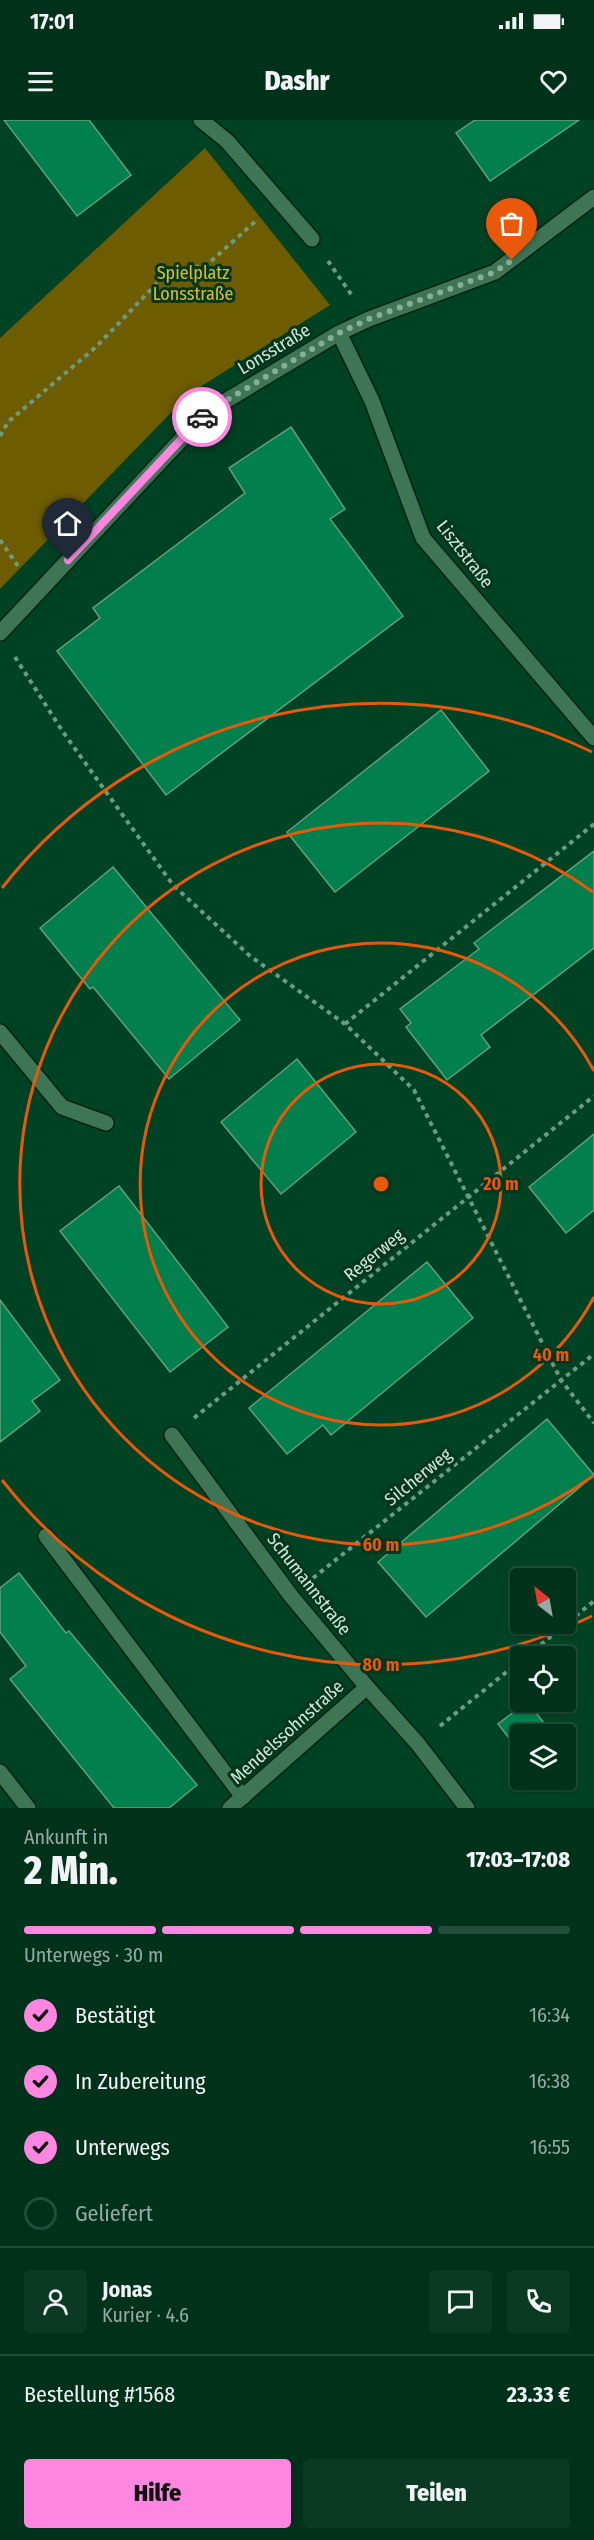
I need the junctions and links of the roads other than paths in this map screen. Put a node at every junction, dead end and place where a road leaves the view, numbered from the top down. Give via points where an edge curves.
1 (201, 120) edge
2 (594, 197) edge
3 (312, 239) road end
4 (339, 333) junction
5 (0, 633) edge
6 (594, 738) edge
7 (0, 1032) edge
8 (106, 1123) dead end
9 (172, 1435) road end
10 (46, 1536) dead end
11 (367, 1687) junction
12 (0, 1772) edge
13 (235, 1805) edge
14 (28, 1808) edge
15 (467, 1808) edge

1 - 3 street via 228,141
2 - 4 street, Lonsstraße via 495,272
4 - 5 street, Lonsstraße via 207,412
4 - 6 street, Lisztstraße via 372,401 423,537
7 - 8 street via 62,1107
9 - 11 street, Schumannstraße via 291,1596
10 - 13 street
11 - 13 street, Mendelssohnstraße
11 - 15 street, Schumannstraße via 418,1744
12 - 14 street

